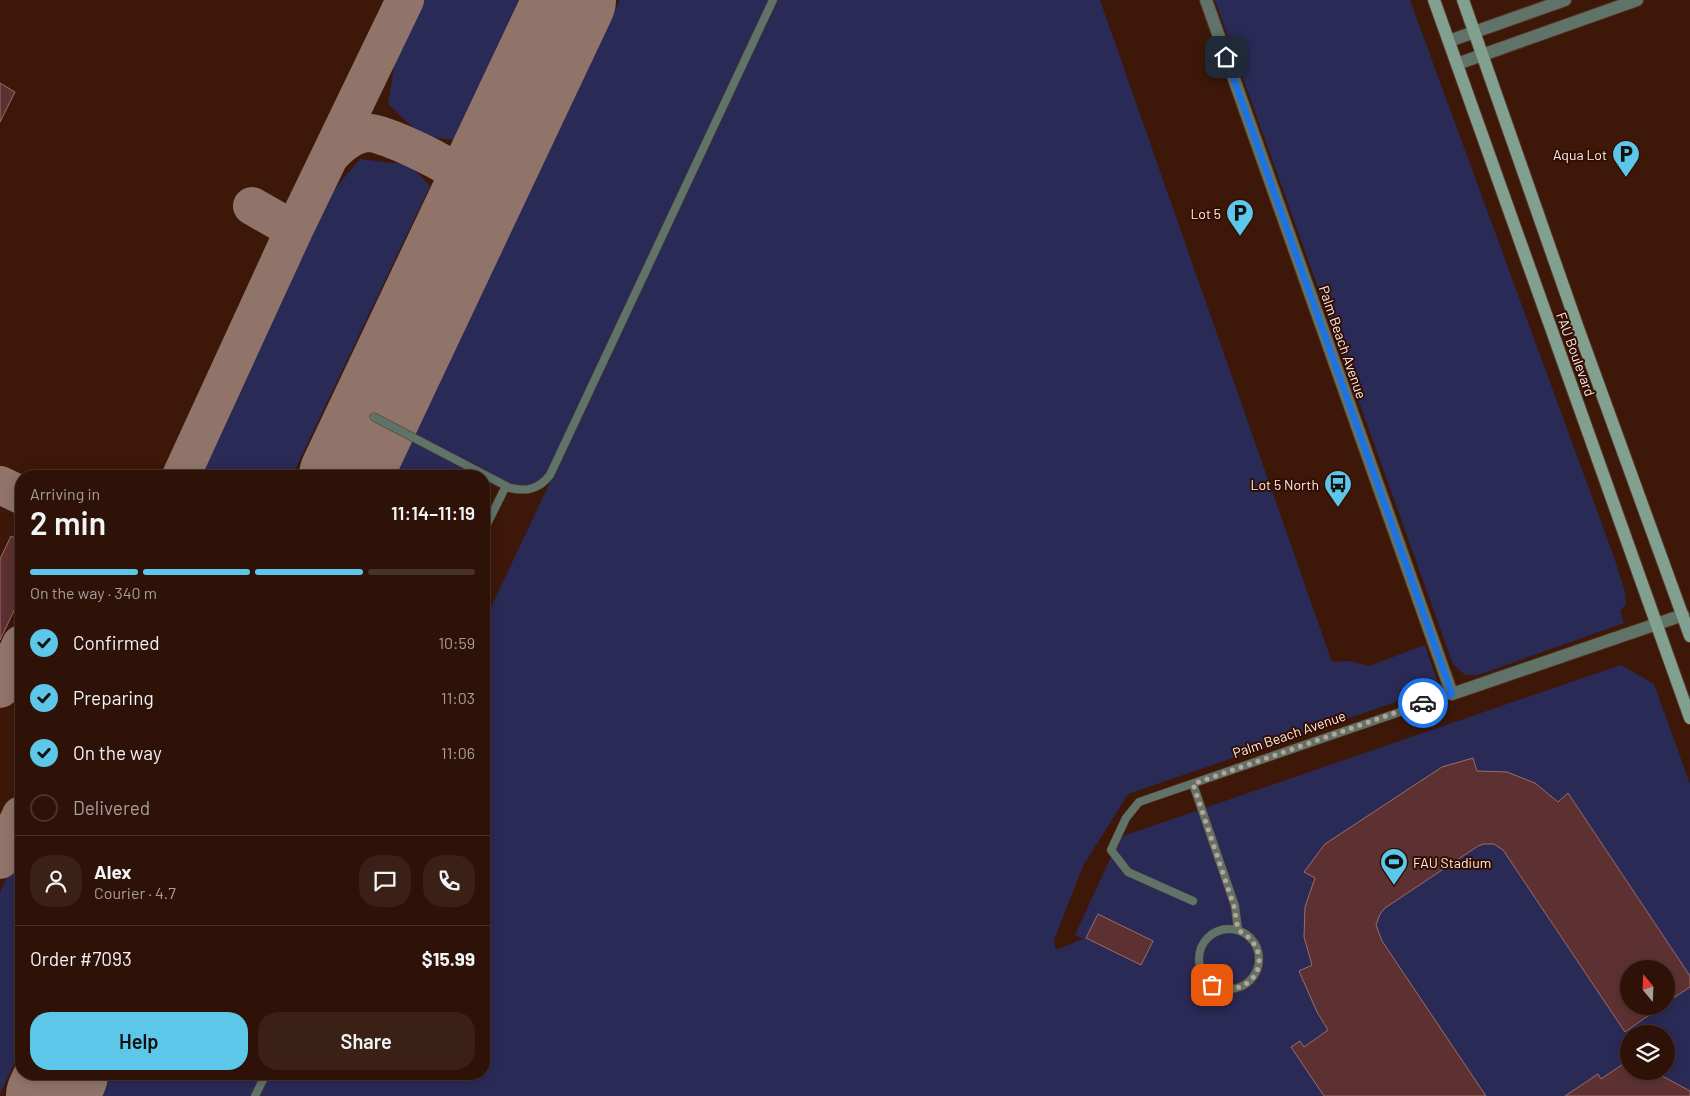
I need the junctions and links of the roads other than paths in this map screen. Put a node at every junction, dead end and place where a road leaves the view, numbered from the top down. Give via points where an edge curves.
1 (773, 0) edge
2 (1206, 0) edge
3 (1434, 0) edge
4 (1464, 0) edge
5 (1565, 0) edge
6 (1637, 0) edge
7 (1611, 4) edge
8 (1475, 32) junction
9 (1449, 41) junction
10 (1482, 55) junction
11 (1457, 64) junction
12 (374, 417) dead end
13 (475, 470) edge
14 (490, 478) edge
15 (506, 486) junction
16 (490, 518) edge
17 (1682, 614) junction
18 (1656, 624) junction
19 (1690, 636) edge
20 (1452, 694) junction
21 (1690, 718) edge
22 (1193, 784) junction
23 (1193, 900) dead end
24 (1238, 930) junction
25 (263, 1080) edge
26 (256, 1096) edge

1 - 15 lane via 550,475 539,487 531,489
2 - 20 street, Palm Beach Avenue
3 - 9 street, FAU Boulevard
4 - 8 street, FAU Boulevard
5 - 8 street
6 - 7 street
7 - 10 street
8 - 9 street
8 - 10 street, FAU Boulevard
9 - 11 street, FAU Boulevard
10 - 11 street
10 - 17 street, FAU Boulevard
11 - 18 street, FAU Boulevard
12 - 13 lane
14 - 15 lane
15 - 16 lane
17 - 18 street, Palm Beach Avenue
17 - 19 street, FAU Boulevard
18 - 20 street, Palm Beach Avenue
18 - 21 street, FAU Boulevard
20 - 22 lane, Palm Beach Avenue
22 - 23 lane, Palm Beach Avenue via 1139,802 1132,808 1110,850 1128,872
22 - 24 lane via 1234,906
24 - 24 lane via 1214,932 1204,940 1199,952 1198,964 1203,976 1224,990 1235,990 1245,985 1254,978 1259,967 1256,945
25 - 26 lane

